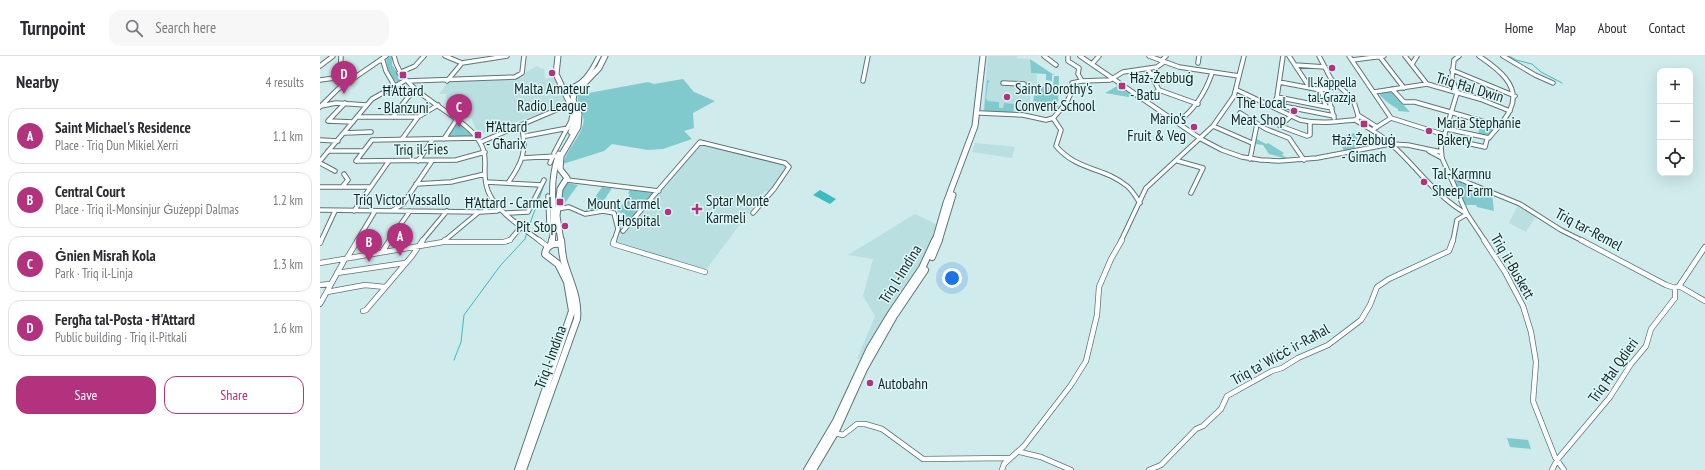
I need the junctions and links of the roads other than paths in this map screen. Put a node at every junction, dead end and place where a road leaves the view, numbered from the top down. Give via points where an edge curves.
1 (332, 56) edge
2 (341, 56) edge
3 (385, 56) edge
4 (394, 56) edge
5 (424, 56) edge
6 (446, 56) edge
7 (507, 56) edge
8 (524, 56) edge
9 (558, 56) edge
10 (599, 56) edge
11 (868, 56) edge
12 (984, 56) edge
13 (1044, 56) edge
14 (1068, 56) edge
15 (1080, 56) edge
16 (1099, 56) edge
17 (1149, 56) edge
18 (1166, 56) edge
19 (1199, 56) edge
20 (1244, 56) edge
21 (1318, 56) edge
22 (1349, 56) edge
23 (1380, 56) edge
24 (1384, 56) edge
25 (1405, 56) edge
26 (1417, 56) edge
27 (1459, 56) edge
28 (1480, 56) edge
29 (1503, 56) edge
30 (604, 57) edge
31 (1283, 57) edge
32 (483, 58) edge
33 (1290, 58) edge
34 (380, 60) junction
35 (1352, 60) junction
36 (1162, 62) junction
37 (462, 63) junction
38 (1198, 63) dead end
39 (1092, 64) junction
40 (1412, 64) junction
41 (1056, 65) dead end
42 (1296, 65) junction
43 (320, 66) edge
44 (1325, 67) junction
45 (1452, 70) junction
46 (1149, 71) junction
47 (399, 73) junction
48 (1212, 73) junction
49 (1157, 75) dead end
50 (1240, 76) junction
51 (340, 78) junction
52 (351, 78) junction
53 (1113, 78) junction
54 (346, 79) junction
55 (320, 80) edge
56 (408, 81) junction
57 (447, 81) junction
58 (1082, 81) junction
59 (862, 82) dead end
60 (1279, 82) junction
61 (1003, 83) dead end
62 (1553, 83) dead end
63 (346, 84) junction
64 (1024, 84) dead end
65 (1428, 84) junction
66 (394, 85) junction
67 (563, 86) junction
68 (1338, 86) junction
69 (579, 88) junction
70 (1310, 88) junction
71 (1404, 88) junction
72 (1326, 89) junction
73 (1392, 89) junction
74 (418, 90) junction
75 (1159, 90) junction
76 (1237, 90) junction
77 (1321, 90) junction
78 (1374, 92) junction
79 (1457, 93) junction
80 (1515, 96) junction
81 (330, 97) junction
82 (1277, 97) junction
83 (1144, 100) junction
84 (1284, 100) dead end
85 (336, 103) junction
86 (346, 103) junction
87 (1198, 104) junction
88 (366, 105) junction
89 (438, 105) junction
90 (569, 105) junction
91 (320, 106) edge
92 (1273, 107) junction
93 (1326, 107) junction
94 (1292, 108) junction
95 (1332, 108) junction
96 (1510, 111) junction
97 (980, 112) junction
98 (1452, 112) junction
99 (1240, 113) dead end
100 (1291, 116) junction
101 (1334, 116) junction
102 (1358, 116) junction
103 (357, 117) junction
104 (393, 117) junction
105 (418, 117) junction
106 (1053, 118) junction
107 (1391, 118) junction
108 (457, 119) junction
109 (1355, 120) junction
110 (353, 122) junction
111 (1178, 122) junction
112 (1335, 122) junction
113 (1310, 123) junction
114 (1257, 124) junction
115 (522, 125) junction
116 (1213, 126) junction
117 (1499, 126) junction
118 (1377, 127) junction
119 (567, 128) junction
120 (573, 128) junction
121 (1447, 129) junction
122 (1372, 130) junction
123 (1294, 131) junction
124 (371, 132) dead end
125 (344, 133) junction
126 (526, 136) junction
127 (1445, 136) junction
128 (478, 138) junction
129 (1289, 138) junction
130 (402, 139) junction
131 (433, 139) junction
132 (444, 139) junction
133 (1201, 139) junction
134 (1487, 139) junction
135 (320, 140) edge
136 (338, 140) junction
137 (481, 142) junction
138 (1252, 143) junction
139 (1391, 144) junction
140 (1441, 147) junction
141 (1427, 150) junction
142 (363, 151) junction
143 (328, 152) junction
144 (485, 152) junction
145 (1441, 152) junction
146 (555, 155) junction
147 (523, 158) junction
148 (1442, 158) junction
149 (1250, 159) junction
150 (1178, 160) junction
151 (1304, 160) junction
152 (389, 161) junction
153 (418, 161) junction
154 (432, 161) junction
155 (320, 162) edge
156 (550, 163) dead end
157 (335, 171) dead end
158 (1448, 171) junction
159 (344, 174) dead end
160 (485, 174) junction
161 (566, 179) junction
162 (1459, 179) junction
163 (544, 180) dead end
164 (1451, 180) junction
165 (486, 182) junction
166 (553, 182) junction
167 (508, 183) junction
168 (416, 184) junction
169 (541, 185) junction
170 (320, 187) edge
171 (342, 187) junction
172 (370, 187) junction
173 (658, 191) junction
174 (1191, 193) dead end
175 (548, 196) dead end
176 (493, 200) junction
177 (1140, 202) junction
178 (550, 203) junction
179 (403, 204) junction
180 (501, 209) junction
181 (557, 209) junction
182 (320, 210) edge
183 (334, 211) junction
184 (354, 211) junction
185 (375, 211) junction
186 (392, 211) junction
187 (404, 211) junction
188 (410, 211) junction
189 (447, 211) junction
190 (482, 211) junction
191 (507, 213) junction
192 (753, 213) dead end
193 (1467, 214) junction
194 (521, 227) junction
195 (623, 231) dead end
196 (443, 242) junction
197 (320, 243) edge
198 (560, 244) junction
199 (550, 246) junction
200 (417, 247) junction
201 (1705, 247) edge
202 (382, 252) junction
203 (561, 252) junction
204 (549, 257) junction
205 (346, 258) junction
206 (320, 263) edge
207 (405, 263) junction
208 (706, 272) dead end
209 (337, 274) junction
210 (331, 284) junction
211 (320, 285) edge
212 (385, 287) junction
213 (1677, 287) junction
214 (327, 292) junction
215 (1705, 301) edge
216 (320, 304) edge
217 (363, 311) dead end
218 (835, 433) junction
219 (1020, 452) junction
220 (1010, 458) junction
221 (1557, 460) junction
222 (518, 470) edge
223 (523, 470) edge
224 (807, 470) edge
225 (813, 470) edge
226 (1002, 470) edge
227 (1072, 470) edge
228 (1149, 470) edge
229 (1552, 470) edge
230 (1564, 470) edge

1 - 43 street
2 - 51 street
3 - 34 street
4 - 47 street
5 - 47 street via 416,66
6 - 37 street
7 - 32 street
8 - 57 street via 522,73 515,77
9 - 67 highway via 556,74
10 - 67 street via 592,71 575,87 571,89
11 - 59 street
12 - 97 highway, Triq l-Imdina
12 - 224 highway, Triq l-Imdina via 975,126 946,203 934,245 867,354 836,421
13 - 41 street
14 - 58 street via 1068,62 1079,68 1078,74
15 - 39 street
16 - 39 street
17 - 36 street
18 - 36 street
19 - 38 street
20 - 50 street
21 - 44 street
22 - 35 street
23 - 24 street
23 - 35 street
23 - 71 street
25 - 40 street
26 - 40 street
27 - 45 street via 1454,60
28 - 80 street via 1504,76
29 - 62 street
30 - 69 highway via 595,72
31 - 33 street
31 - 60 street
32 - 37 street
33 - 42 street
34 - 52 street
34 - 66 street via 383,61
35 - 78 street
36 - 46 street
36 - 48 street
37 - 57 street
39 - 53 street
40 - 65 street
42 - 44 street
42 - 70 street
44 - 68 street
45 - 79 street
45 - 80 street
46 - 49 street
46 - 53 street via 1123,72
46 - 75 street
47 - 56 street
48 - 50 street
48 - 87 street via 1207,89
50 - 76 street
51 - 52 street
51 - 54 street
51 - 55 street
52 - 54 street
52 - 63 street
53 - 58 street
53 - 83 street
54 - 63 street
56 - 57 street
56 - 66 street
56 - 74 street
58 - 106 street via 1072,83 1073,88 1067,101
60 - 70 street
60 - 82 street
61 - 64 street
63 - 81 street
65 - 71 street, Triq Ħal Dwin
65 - 79 street, Triq Ħal Dwin
66 - 88 street
67 - 69 highway via 568,91
67 - 90 highway
68 - 72 street
68 - 102 street via 1353,99
69 - 161 highway via 573,100 579,114 578,127 561,156 560,169
70 - 77 street
71 - 73 street, Triq Ħal Dwin
72 - 77 street
72 - 95 street
73 - 78 street, Triq Ħal Dwin
73 - 98 street via 1405,103 1416,102
74 - 89 street
74 - 104 street via 408,97
75 - 83 street
75 - 87 street
76 - 92 street
76 - 116 street
77 - 93 street
78 - 107 street
79 - 96 street, Triq Ħal Dwin
79 - 98 street, Triq il-Buskett
80 - 96 street
81 - 85 street
81 - 91 street
82 - 92 street
82 - 93 street
83 - 111 street
84 - 94 street via 1282,106
85 - 86 street
85 - 91 street
86 - 88 street
86 - 110 street via 328,121
87 - 111 street via 1191,113
88 - 103 street
89 - 105 street
89 - 108 street
90 - 115 street
90 - 119 street via 572,115
90 - 120 highway via 576,120
92 - 100 street
93 - 95 street
94 - 100 street
94 - 101 street
95 - 101 street
96 - 117 street
97 - 106 street via 1023,115 1046,120
97 - 218 highway, Triq l-Imdina via 978,127 937,246 864,368
98 - 117 street
98 - 121 street, Triq il-Buskett
99 - 114 street
100 - 113 street
100 - 123 street via 1280,126
101 - 112 street
102 - 109 street
102 - 118 street
103 - 104 street
103 - 110 street
104 - 105 street
105 - 130 street
106 - 177 street via 1062,129 1056,146 1061,155 1072,163 1126,185
107 - 118 street
107 - 127 street
108 - 128 street
108 - 132 street
109 - 112 street
109 - 122 street, Triq il-Buskett
110 - 125 street
111 - 133 street
112 - 113 street
113 - 123 street via 1310,135
114 - 129 street
114 - 138 street
115 - 126 street
115 - 137 street
116 - 133 street
116 - 138 street
117 - 134 street
118 - 122 street
119 - 120 street
119 - 126 street
119 - 146 street
120 - 146 highway
121 - 127 street, Triq il-Buskett
121 - 134 street
122 - 139 street, Triq il-Buskett
123 - 129 street
124 - 125 street
125 - 136 street
126 - 147 street
127 - 134 street via 1485,147
127 - 140 street, Triq il-Buskett
128 - 132 street
128 - 137 street
129 - 151 street
130 - 131 street
130 - 142 street via 372,140
131 - 132 street
131 - 153 street
133 - 149 street
133 - 150 street
135 - 136 street
136 - 143 street
137 - 144 street
138 - 149 street
139 - 141 street
139 - 151 street
139 - 193 street, Triq il-Buskett via 1439,193
140 - 141 street
140 - 145 street, Triq il-Buskett
141 - 145 street
141 - 148 street
142 - 143 street
142 - 152 street, Triq il-Fies via 356,161
143 - 155 street
144 - 154 street, Triq il-Fies via 456,160
144 - 160 street
145 - 148 street, Triq il-Buskett
146 - 147 street
146 - 156 street
146 - 166 highway
147 - 167 street
148 - 158 street, Triq il-Buskett
149 - 151 street via 1269,162
150 - 174 street via 1203,168
150 - 177 street via 1146,188
152 - 153 street, Triq il-Fies
152 - 172 street
153 - 154 street, Triq il-Fies
154 - 168 street
155 - 157 street
158 - 162 street, Triq tar-Remel
158 - 164 street, Triq il-Buskett
159 - 171 street via 348,180
160 - 165 street
160 - 168 street via 458,182
161 - 166 highway via 558,185
161 - 166 highway via 560,175
161 - 173 street
161 - 181 highway, Triq l-Imdina via 560,189
162 - 164 street, Triq tar-Remel
162 - 213 street, Triq tar-Remel via 1520,204 1561,230 1666,286
163 - 169 street
164 - 193 street, Triq il-Buskett
165 - 167 street
165 - 176 street
166 - 178 highway
167 - 169 street
168 - 179 street
169 - 191 street via 528,212
170 - 171 street
171 - 172 street
172 - 184 street
173 - 192 street via 700,142 785,163 789,167 787,171
173 - 195 street
175 - 178 street
176 - 180 street
176 - 190 street
177 - 219 street via 1099,287 1097,315 1086,361 1072,385
178 - 199 highway via 555,235
179 - 186 street
179 - 187 street
180 - 190 street, Triq Victor Vassallo
180 - 191 street
181 - 198 highway, Triq l-Imdina
181 - 208 street via 573,206 585,214 603,211 614,213 618,229 613,244
182 - 183 street, Triq Victor Vassallo
183 - 184 street, Triq Victor Vassallo
183 - 197 street
184 - 185 street, Triq Victor Vassallo
185 - 186 street, Triq Victor Vassallo
185 - 205 street
186 - 187 street, Triq Victor Vassallo
187 - 188 street, Triq Victor Vassallo
188 - 189 street, Triq Victor Vassallo
188 - 202 street
189 - 190 street, Triq Victor Vassallo
189 - 200 street
190 - 196 street
191 - 194 street
193 - 221 street, Triq il-Buskett via 1508,277 1523,306 1531,332 1536,366 1533,401
193 - 228 street, Triq ta' Wiċċ ir-Raħal via 1455,223 1449,251 1377,287 1370,305 1360,320 1330,343 1227,396 1221,409 1203,426 1196,429 1161,465
194 - 196 street via 510,240 504,242
194 - 199 street
196 - 200 street
198 - 199 highway
198 - 203 highway, Triq l-Imdina
199 - 204 highway via 545,252
200 - 202 street
200 - 207 street
201 - 213 street, Triq Ħal Qdieri
202 - 205 street
203 - 204 highway
203 - 223 highway, Triq l-Imdina via 576,294 577,319
204 - 222 highway, Triq l-Imdina via 558,264 566,282 572,312
205 - 206 street
205 - 209 street
207 - 209 street
207 - 212 street
209 - 210 street
210 - 211 street
210 - 214 street
212 - 214 street via 365,285
212 - 217 street
213 - 215 street, Triq tar-Remel
213 - 221 street, Triq Ħal Qdieri via 1675,298 1651,329 1646,346 1610,397
214 - 216 street
218 - 220 street via 842,436 857,424 882,429 923,459
218 - 225 highway, Triq l-Imdina
219 - 220 street
219 - 227 street via 1041,457
220 - 226 street
221 - 229 street, Triq Ħal Qdieri
221 - 230 street, Triq il-Buskett

